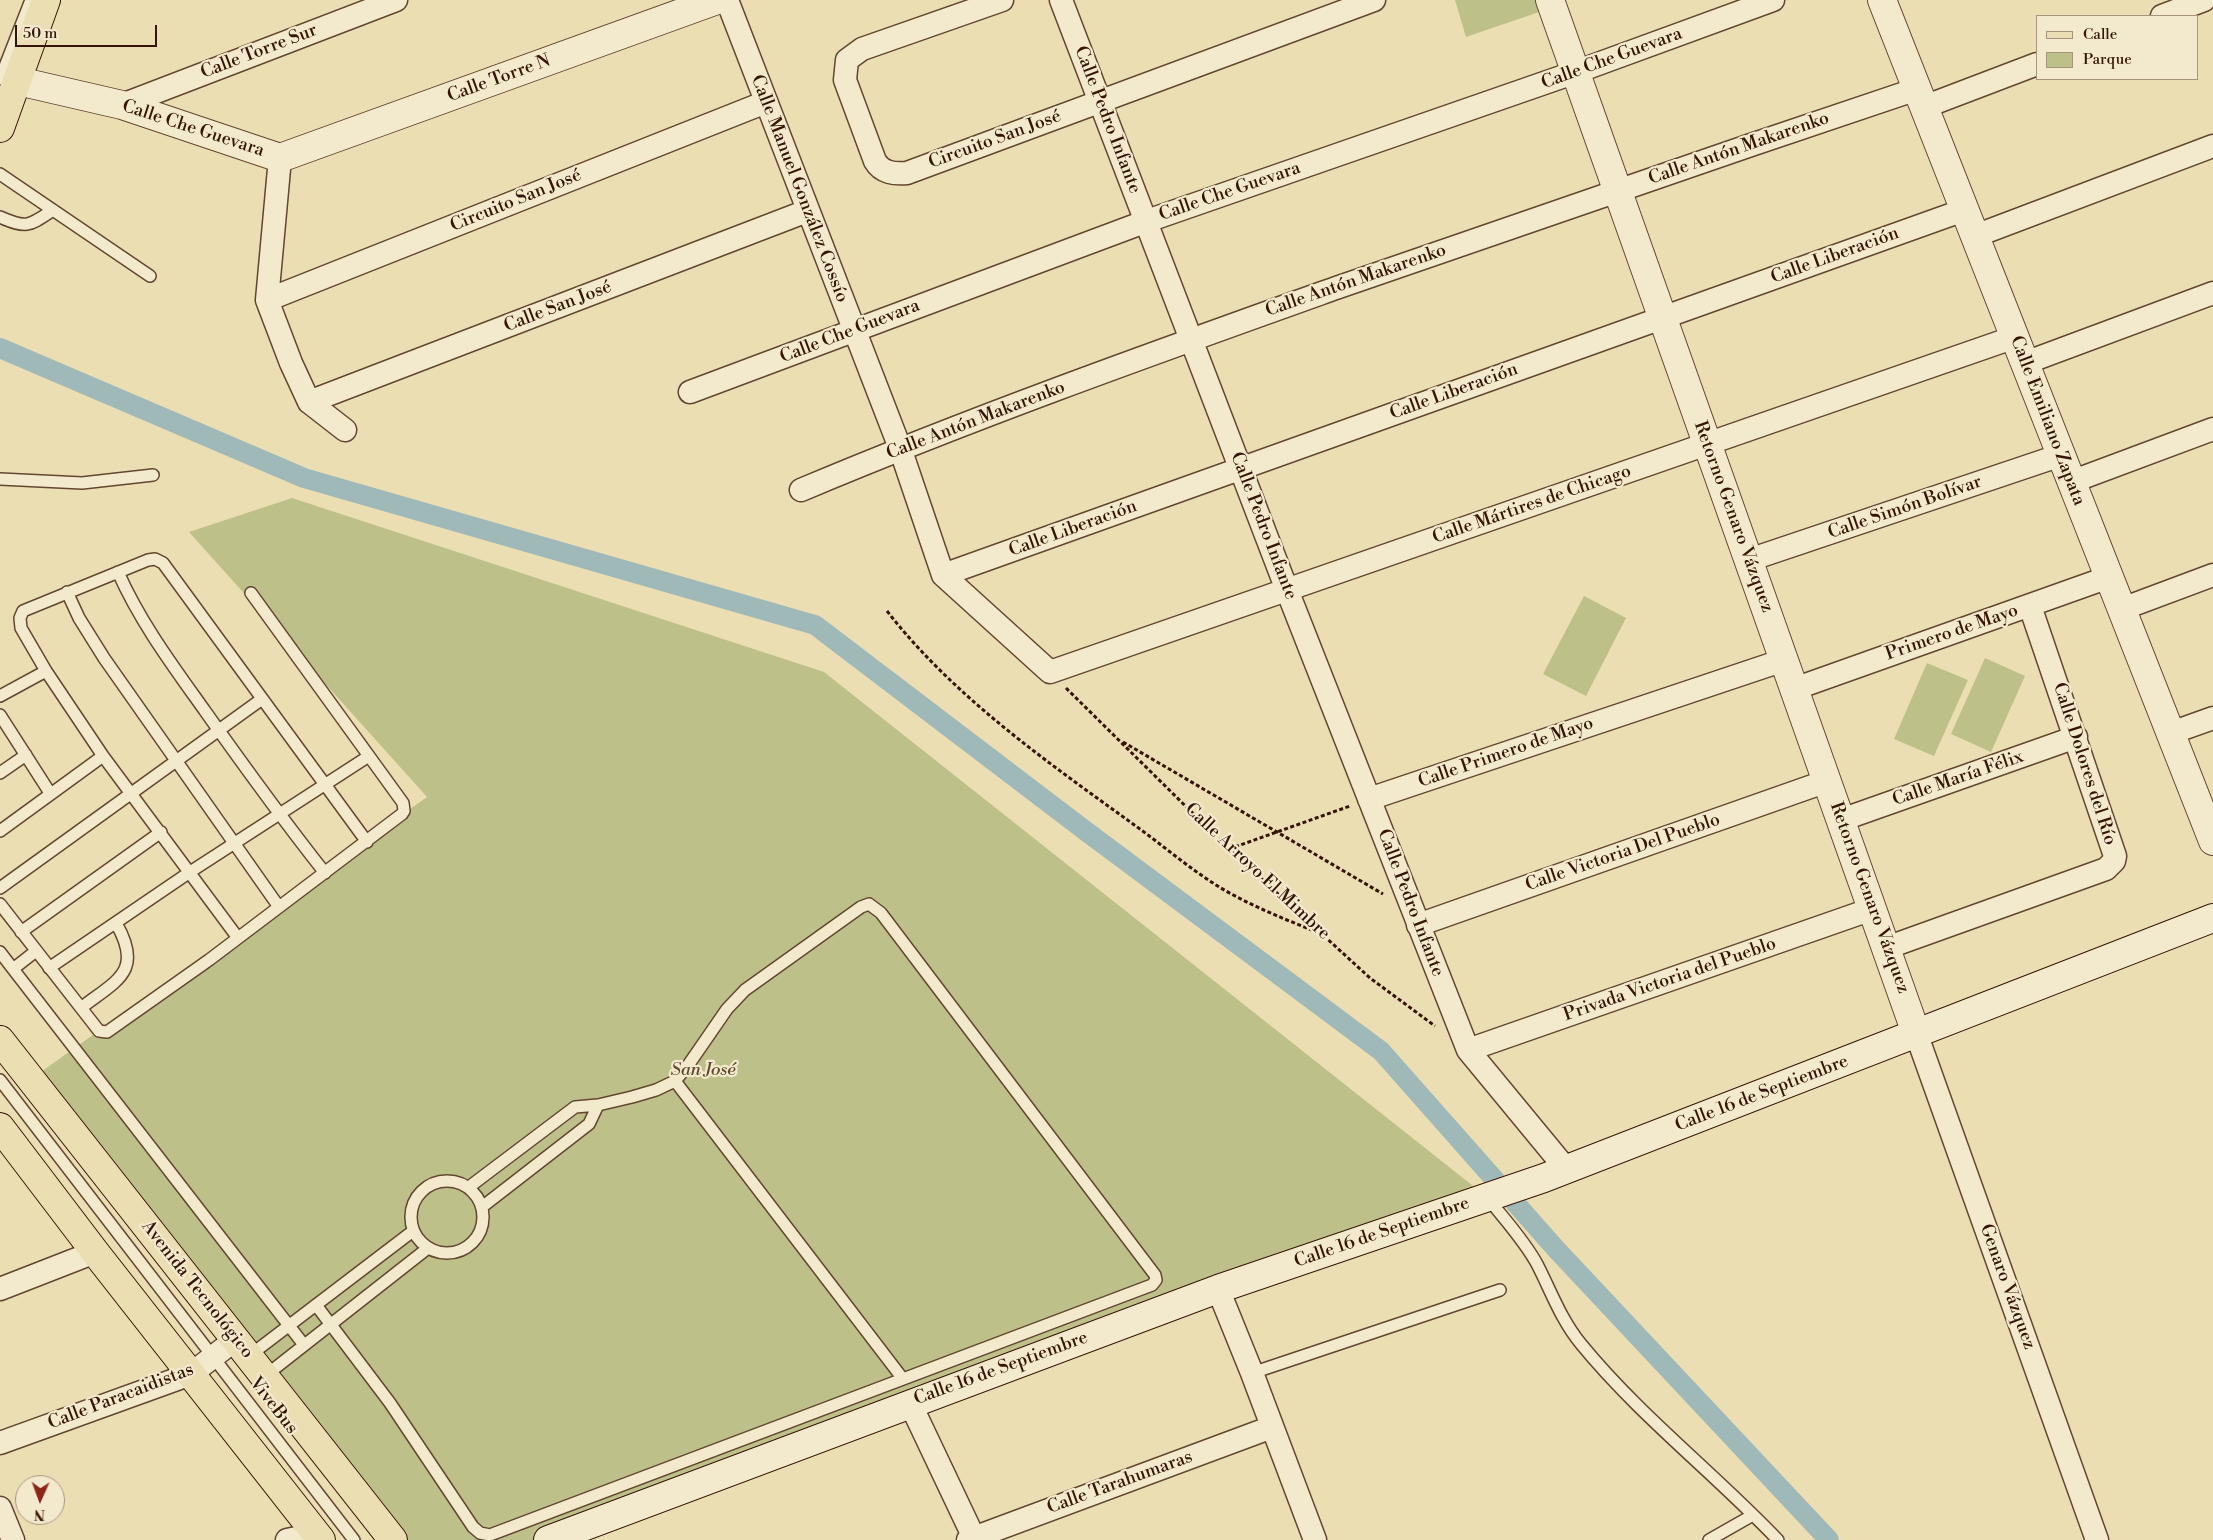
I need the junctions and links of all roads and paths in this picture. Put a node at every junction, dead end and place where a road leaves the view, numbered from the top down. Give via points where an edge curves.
1 (31, 0) edge
2 (46, 0) edge
3 (396, 0) edge
4 (717, 0) edge
5 (727, 0) edge
6 (1002, 0) edge
7 (1061, 0) edge
8 (1374, 0) edge
9 (1550, 0) edge
10 (1773, 0) edge
11 (1882, 0) edge
12 (2204, 0) edge
13 (2165, 15) edge
14 (2036, 64) edge
15 (1576, 72) junction
16 (9, 80) edge
17 (1921, 98) junction
18 (766, 102) junction
19 (1100, 102) junction
20 (122, 105) junction
21 (0, 128) edge
22 (2213, 146) edge
23 (280, 158) junction
24 (0, 174) edge
25 (1618, 190) junction
26 (53, 210) junction
27 (1964, 210) junction
28 (807, 211) junction
29 (0, 217) edge
30 (1147, 221) junction
31 (1975, 236) junction
32 (150, 276) dead end
33 (2213, 293) edge
34 (267, 300) junction
35 (1663, 318) junction
36 (854, 330) junction
37 (2015, 337) junction
38 (1192, 339) junction
39 (2025, 363) junction
40 (690, 392) dead end
41 (309, 402) junction
42 (2213, 429) edge
43 (345, 430) dead end
44 (1708, 444) junction
45 (900, 448) junction
46 (2061, 455) junction
47 (1241, 468) junction
48 (153, 475) dead end
49 (0, 479) edge
50 (2071, 482) junction
51 (801, 490) dead end
52 (1749, 560) junction
53 (118, 572) junction
54 (943, 575) junction
55 (2213, 575) edge
56 (2109, 577) junction
57 (1287, 590) junction
58 (68, 592) junction
59 (251, 593) dead end
60 (2030, 606) junction
61 (2122, 609) junction
62 (887, 611) dead end
63 (1784, 660) junction
64 (46, 671) junction
65 (1050, 672) junction
66 (1794, 688) junction
67 (0, 696) edge
68 (262, 699) junction
69 (1, 717) edge
70 (2213, 718) edge
71 (219, 731) junction
72 (2171, 733) junction
73 (2076, 737) junction
74 (1119, 739) junction
75 (26, 755) junction
76 (103, 756) junction
77 (368, 756) junction
78 (176, 760) junction
79 (0, 773) edge
80 (1827, 781) junction
81 (323, 785) junction
82 (131, 792) junction
83 (50, 793) junction
84 (1369, 799) junction
85 (278, 814) junction
86 (1841, 820) junction
87 (0, 830) edge
88 (1280, 831) junction
89 (161, 832) junction
90 (2213, 839) edge
91 (367, 842) junction
92 (234, 843) junction
93 (1229, 849) junction
94 (190, 872) junction
95 (325, 873) junction
96 (0, 888) edge
97 (0, 904) edge
98 (279, 907) junction
99 (1872, 909) junction
100 (1415, 917) junction
101 (2213, 918) edge
102 (116, 923) junction
103 (22, 932) junction
104 (1322, 934) junction
105 (238, 938) junction
106 (1886, 948) junction
107 (36, 951) junction
108 (0, 952) edge
109 (49, 968) junction
110 (13, 969) junction
111 (81, 1008) junction
112 (1438, 1028) dead end
113 (1916, 1033) junction
114 (0, 1040) edge
115 (1468, 1050) junction
116 (0, 1080) edge
117 (675, 1081) junction
118 (598, 1105) junction
119 (0, 1127) edge
120 (1556, 1174) junction
121 (469, 1187) junction
122 (1495, 1195) junction
123 (482, 1207) junction
124 (413, 1231) junction
125 (428, 1248) junction
126 (95, 1252) junction
127 (0, 1289) edge
128 (1218, 1289) junction
129 (1500, 1290) dead end
130 (316, 1305) junction
131 (330, 1324) junction
132 (290, 1326) junction
133 (304, 1345) junction
134 (213, 1357) junction
135 (250, 1357) junction
136 (1252, 1373) junction
137 (191, 1374) junction
138 (907, 1391) junction
139 (1272, 1427) junction
140 (0, 1443) edge
141 (0, 1508) edge
142 (1754, 1515) junction
143 (318, 1537) edge
144 (972, 1539) edge
145 (13, 1540) edge
146 (287, 1540) edge
147 (354, 1540) edge
148 (394, 1540) edge
149 (548, 1540) edge
150 (1315, 1540) edge
151 (1708, 1540) edge
152 (1778, 1540) edge
153 (2098, 1540) edge

1 - 16 lane
2 - 16 main road
3 - 20 street, Calle Torre Sur
4 - 23 street, Calle Torre N
5 - 18 street, Calle Manuel González Cossío
6 - 19 street, Circuito San José via 862,50 847,60 845,80 876,164 888,172 907,173
7 - 19 street, Calle Pedro Infante
8 - 19 street, Circuito San José
9 - 15 street, Retorno Genaro Vázquez
10 - 15 street, Calle Che Guevara
11 - 17 street, Calle Emiliano Zapata
12 - 13 street
14 - 17 street, Calle Antón Makarenko
15 - 25 street, Retorno Genaro Vázquez
15 - 30 street, Calle Che Guevara
16 - 20 street, Calle Che Guevara
16 - 21 main road
17 - 25 street, Calle Antón Makarenko
17 - 27 street, Calle Emiliano Zapata
18 - 28 street, Calle Manuel González Cossío
18 - 34 street, Circuito San José
19 - 30 street, Calle Pedro Infante
20 - 23 street, Calle Che Guevara
22 - 31 street
23 - 34 street, Calle Che Guevara
24 - 26 lane
25 - 35 street, Retorno Genaro Vázquez
25 - 38 street, Calle Antón Makarenko
26 - 29 lane via 27,226
26 - 32 lane
27 - 31 street, Calle Emiliano Zapata
27 - 35 street, Calle Liberación
28 - 36 street, Calle Manuel González Cossío
28 - 41 street, Calle San José
30 - 36 street, Calle Che Guevara
30 - 38 street, Calle Pedro Infante
31 - 37 street, Calle Emiliano Zapata
33 - 39 street
34 - 41 street, Calle Che Guevara
35 - 44 street, Retorno Genaro Vázquez
35 - 47 street, Calle Liberación
36 - 40 street, Calle Che Guevara
36 - 45 street, Calle Manuel González Cossío
37 - 39 street, Calle Emiliano Zapata
37 - 44 street, Calle Mártires de Chicago
38 - 45 street, Calle Antón Makarenko
38 - 47 street, Calle Pedro Infante
39 - 46 street, Calle Emiliano Zapata
41 - 43 street, Calle Che Guevara
42 - 50 street
44 - 52 street, Retorno Genaro Vázquez
44 - 57 street, Calle Mártires de Chicago
45 - 51 street, Calle Antón Makarenko
45 - 54 street, Calle Manuel González Cossío
46 - 50 street, Calle Emiliano Zapata
46 - 52 street, Calle Simón Bolívar
47 - 54 street, Calle Liberación
47 - 57 street, Calle Pedro Infante
48 - 49 lane via 82,483
50 - 56 street, Calle Emiliano Zapata
52 - 63 street, Retorno Genaro Vázquez
53 - 58 lane
53 - 68 lane via 148,560 163,563
53 - 71 lane via 152,635
54 - 65 street
55 - 61 street
56 - 60 street, Primero de Mayo
56 - 61 street, Calle Emiliano Zapata
57 - 65 street, Calle Mártires de Chicago
57 - 84 street, Calle Pedro Infante
58 - 64 lane via 29,607 22,614 21,628
58 - 78 lane via 104,658
59 - 77 lane
60 - 66 street, Primero de Mayo
60 - 73 street, Calle Dolores del Río
61 - 72 street, Calle Emiliano Zapata
62 - 104 path via 958,687 1056,768 1223,890
63 - 66 street, Retorno Genaro Vázquez
63 - 84 street, Calle Primero de Mayo
64 - 67 lane
64 - 76 lane
65 - 74 path, Calle Arroyo El Mimbre
66 - 80 street, Retorno Genaro Vázquez
68 - 71 lane
68 - 81 lane
69 - 75 lane
70 - 72 street
71 - 78 lane
71 - 85 lane
72 - 90 street, Calle Emiliano Zapata
73 - 86 street, Calle María Félix
73 - 106 street, Calle Dolores del Río via 2115,856 2110,866
74 - 88 path
74 - 93 path, Calle Arroyo El Mimbre
75 - 79 lane
75 - 83 lane
76 - 82 lane
76 - 83 lane
77 - 81 lane
77 - 91 lane via 403,803 404,811
78 - 82 lane
78 - 92 lane
80 - 86 street, Retorno Genaro Vázquez
80 - 100 street, Calle Victoria Del Pueblo
81 - 85 lane
81 - 91 lane
82 - 89 lane
82 - 96 lane
83 - 87 lane
84 - 88 path
84 - 100 street, Calle Pedro Infante
85 - 92 lane
85 - 95 lane
86 - 99 street, Retorno Genaro Vázquez
88 - 93 path
88 - 100 path
89 - 94 lane
89 - 103 lane
91 - 95 lane
92 - 94 lane
92 - 98 lane
93 - 104 path, Calle Arroyo El Mimbre
94 - 102 lane
94 - 105 lane
95 - 98 lane
97 - 103 lane
98 - 105 lane
99 - 106 street, Retorno Genaro Vázquez
99 - 115 street, Privada Victoria del Pueblo
100 - 115 street, Calle Pedro Infante
101 - 113 street, Calle 16 de Septiembre
102 - 109 lane
102 - 111 lane via 127,947 127,967
103 - 107 lane
104 - 112 path, Calle Arroyo El Mimbre via 1370,978
105 - 111 lane via 107,1032 99,1030
106 - 113 street, Retorno Genaro Vázquez
107 - 109 lane
107 - 110 lane
108 - 110 lane
109 - 111 lane
110 - 132 lane
113 - 120 street, Calle 16 de Septiembre
113 - 153 street, Genaro Vázquez
114 - 135 main road, Avenida Tecnológico
115 - 120 street
116 - 134 lane, ViveBus
117 - 118 lane via 656,1090
117 - 138 lane
117 - 138 lane via 727,1009 745,990 862,907 872,905 881,912 1155,1275 1152,1285
118 - 121 lane via 575,1107
118 - 123 lane via 589,1124
119 - 126 main road
120 - 122 street, Calle 16 de Septiembre
121 - 123 lane
121 - 124 lane via 454,1181 438,1181 424,1188 414,1201 410,1216
122 - 128 street, Calle 16 de Septiembre
122 - 142 lane via 1565,1322 1580,1343 1643,1413
123 - 125 lane via 479,1235 469,1246 456,1252 442,1253
124 - 125 lane
124 - 130 lane
125 - 131 lane
126 - 127 street
126 - 137 main road
128 - 136 street
128 - 138 street, Calle 16 de Septiembre
129 - 136 lane
130 - 131 lane
130 - 132 lane
131 - 133 lane
131 - 138 lane via 390,1403 473,1527 486,1534 495,1534
132 - 133 lane
132 - 135 lane
133 - 135 lane
134 - 135 street, Calle Paracaidistas
134 - 137 street, Calle Paracaidistas
134 - 147 lane, ViveBus
135 - 148 main road, Avenida Tecnológico
136 - 139 street
137 - 140 street, Calle Paracaidistas
137 - 143 main road
138 - 144 street
138 - 149 street, Calle 16 de Septiembre
139 - 144 street, Calle Tarahumaras
139 - 150 street
141 - 145 street
142 - 151 lane
142 - 152 lane
143 - 146 street

